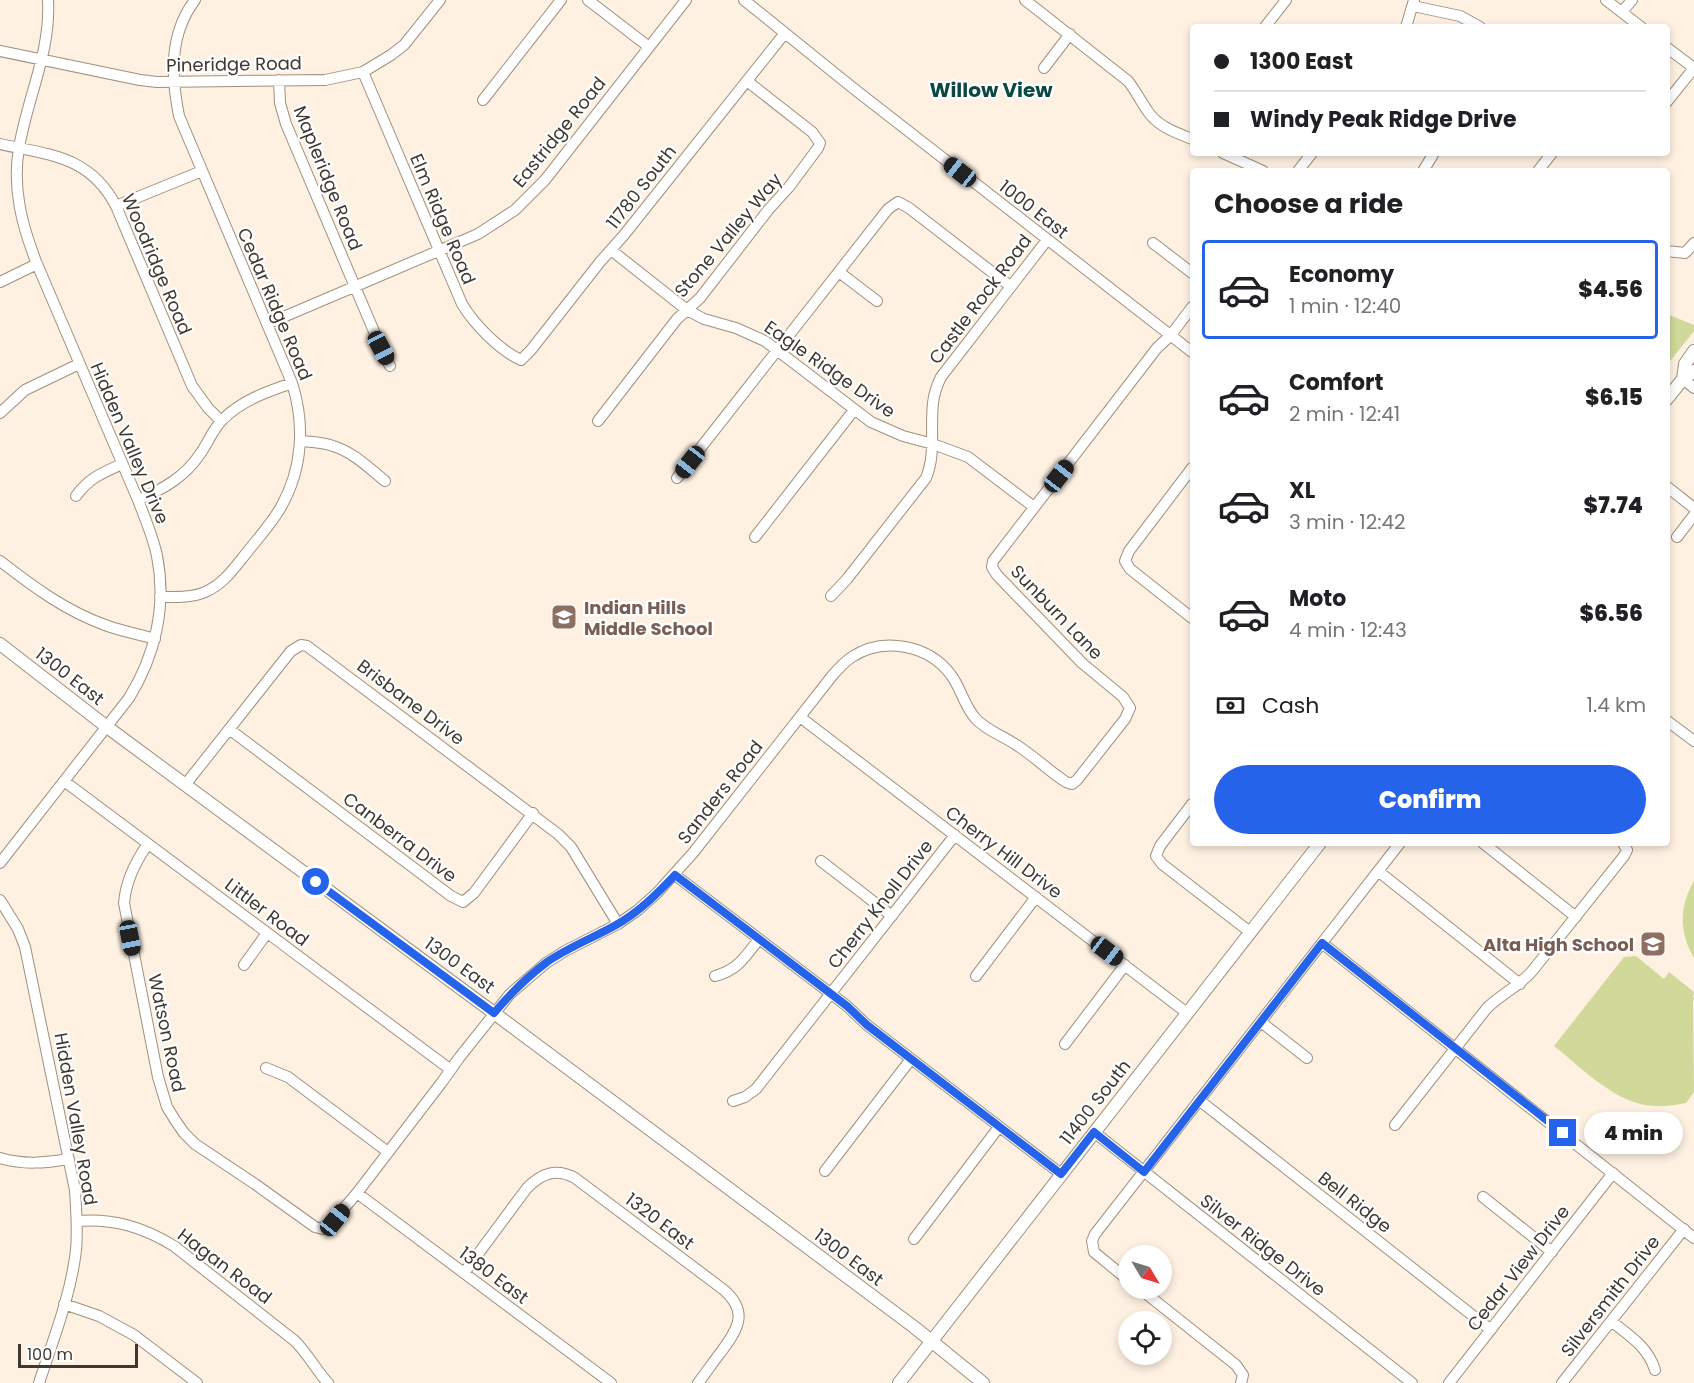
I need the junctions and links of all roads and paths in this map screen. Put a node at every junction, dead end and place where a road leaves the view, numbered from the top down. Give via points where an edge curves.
1 (48, 0) edge
2 (195, 0) edge
3 (440, 0) edge
4 (561, 0) edge
5 (588, 0) edge
6 (686, 0) edge
7 (744, 0) edge
8 (1025, 0) edge
9 (1286, 0) edge
10 (1606, 0) edge
11 (1632, 0) edge
12 (1413, 3) edge
13 (1622, 12) junction
14 (1267, 24) edge
15 (1407, 24) edge
16 (1475, 24) edge
17 (1637, 24) edge
18 (785, 33) junction
19 (1070, 34) junction
20 (649, 47) junction
21 (1670, 50) edge
22 (0, 51) edge
23 (42, 60) junction
24 (1044, 68) dead end
25 (1694, 68) edge
26 (363, 72) junction
27 (279, 80) junction
28 (174, 81) junction
29 (747, 81) junction
30 (1670, 98) edge
31 (483, 100) dead end
32 (1190, 139) edge
33 (0, 144) edge
34 (19, 148) junction
35 (1230, 156) edge
36 (1310, 156) edge
37 (1550, 156) edge
38 (1256, 168) edge
39 (1300, 168) edge
40 (1540, 168) edge
41 (202, 171) junction
42 (116, 206) junction
43 (1047, 240) junction
44 (1153, 243) dead end
45 (1694, 243) edge
46 (611, 250) junction
47 (438, 251) junction
48 (1670, 251) edge
49 (37, 264) junction
50 (1190, 271) edge
51 (839, 272) junction
52 (0, 282) edge
53 (1010, 286) junction
54 (355, 287) junction
55 (877, 301) dead end
56 (687, 310) junction
57 (1190, 310) edge
58 (267, 324) junction
59 (1171, 335) junction
60 (1190, 350) edge
61 (778, 351) junction
62 (1694, 351) edge
63 (521, 360) joint
64 (80, 364) junction
65 (390, 366) dead end
66 (1694, 371) edge
67 (1683, 379) junction
68 (292, 382) junction
69 (1694, 388) edge
70 (1670, 395) edge
71 (854, 410) junction
72 (0, 413) edge
73 (221, 421) junction
74 (598, 421) dead end
75 (300, 441) junction
76 (933, 444) junction
77 (122, 464) junction
78 (1190, 471) edge
79 (676, 478) dead end
80 (385, 481) dead end
81 (1670, 489) edge
82 (76, 496) dead end
83 (138, 500) junction
84 (1034, 507) junction
85 (1694, 507) edge
86 (1694, 515) edge
87 (754, 537) dead end
88 (1677, 537) dead end
89 (0, 561) edge
90 (831, 596) dead end
91 (160, 597) junction
92 (1190, 616) edge
93 (155, 639) junction
94 (0, 644) edge
95 (1130, 708) joint
96 (800, 717) junction
97 (1670, 723) edge
98 (106, 727) junction
99 (229, 729) junction
100 (1694, 741) edge
101 (64, 782) junction
102 (185, 785) junction
103 (1190, 807) edge
104 (533, 813) junction
105 (955, 835) junction
106 (148, 844) junction
107 (1318, 846) edge
108 (1398, 846) edge
109 (1487, 846) edge
110 (1625, 846) edge
111 (821, 861) dead end
112 (0, 863) edge
113 (1378, 871) junction
114 (675, 875) junction
115 (1036, 897) junction
116 (0, 900) edge
117 (892, 916) junction
118 (1576, 917) junction
119 (618, 924) junction
120 (1250, 932) junction
121 (267, 933) junction
122 (759, 939) junction
123 (1322, 943) junction
124 (244, 965) dead end
125 (1125, 965) junction
126 (715, 976) dead end
127 (976, 976) dead end
128 (1520, 984) junction
129 (831, 994) junction
130 (1187, 1012) junction
131 (494, 1013) junction
132 (1261, 1022) junction
133 (1065, 1044) dead end
134 (1456, 1048) junction
135 (1307, 1058) dead end
136 (911, 1059) junction
137 (266, 1068) dead end
138 (451, 1070) junction
139 (1200, 1100) junction
140 (733, 1101) dead end
141 (1395, 1125) dead end
142 (999, 1127) junction
143 (1094, 1132) junction
144 (388, 1152) junction
145 (0, 1158) edge
146 (69, 1159) junction
147 (825, 1171) dead end
148 (1144, 1172) junction
149 (1613, 1173) junction
150 (1061, 1174) junction
151 (357, 1193) junction
152 (1483, 1197) dead end
153 (77, 1221) junction
154 (323, 1229) joint
155 (1684, 1229) junction
156 (1694, 1238) edge
157 (914, 1239) dead end
158 (1552, 1252) junction
159 (1118, 1272) edge
160 (464, 1273) junction
161 (1153, 1299) edge
162 (64, 1304) junction
163 (1611, 1321) junction
164 (1491, 1330) junction
165 (931, 1342) junction
166 (1654, 1370) dead end
167 (39, 1383) edge
168 (197, 1383) edge
169 (328, 1383) edge
170 (611, 1383) edge
171 (698, 1383) edge
172 (899, 1383) edge
173 (983, 1383) edge
174 (1241, 1383) edge
175 (1412, 1383) edge
176 (1449, 1383) edge
177 (1562, 1383) edge

1 - 23 street, Hidden Valley Drive via 48,31
2 - 28 street, Cedar Ridge Road via 176,39
3 - 26 street, Pineridge Road via 404,45
4 - 31 street
5 - 20 street
6 - 20 street, Eastridge Road
7 - 18 street, 1000 East
8 - 19 street
9 - 14 street
10 - 13 street
11 - 13 street
12 - 15 street
12 - 16 street
13 - 17 street
18 - 29 street, 11780 South
18 - 43 street, 1000 East
19 - 24 street
19 - 32 street via 1128,81 1156,121
20 - 47 street, Eastridge Road via 531,195 478,234
21 - 25 street
22 - 23 street, Pineridge Road
23 - 28 street, Pineridge Road via 123,78
23 - 34 street, Hidden Valley Drive
25 - 30 street
26 - 27 street, Pineridge Road via 325,80
26 - 47 street, Elm Ridge Road
27 - 28 street, Pineridge Road
27 - 54 street, Mapleridge Road via 286,124
28 - 41 street, Cedar Ridge Road via 180,116
29 - 46 street, 11780 South
29 - 56 street, Stone Valley Way via 812,132 820,143 789,187
33 - 34 street, Woodridge Road
34 - 42 street, Woodridge Road via 76,164 101,183
34 - 49 street, Hidden Valley Drive via 20,208
35 - 38 street
36 - 39 street
37 - 40 street
41 - 42 street
41 - 58 street, Cedar Ridge Road
42 - 73 street, Woodridge Road via 192,386
43 - 53 street, Castle Rock Road
43 - 59 street, 1000 East
44 - 50 street
45 - 48 street via 1685,252
46 - 56 street, Eagle Ridge Drive
46 - 63 street, 11780 South
47 - 54 street, Eastridge Road
47 - 63 street, Elm Ridge Road via 468,314 508,353
49 - 52 street
49 - 64 street, Hidden Valley Drive
51 - 53 street via 898,201
51 - 55 street
51 - 61 street
53 - 76 street, Castle Rock Road via 941,377 933,404
54 - 58 street, Eastridge Road
54 - 65 street, Mapleridge Road
56 - 61 street, Eagle Ridge Drive via 751,334
56 - 74 street, Stone Valley Way
57 - 59 street, Sunburn Lane
58 - 68 street, Cedar Ridge Road
59 - 60 street, 1000 East
59 - 84 street, Sunburn Lane via 1156,348
61 - 71 street, Eagle Ridge Drive
61 - 79 street
62 - 67 main road via 1685,364
64 - 72 street via 25,390
64 - 77 street, Hidden Valley Drive
66 - 67 main road
67 - 69 street
67 - 70 main road
68 - 73 street via 245,401
68 - 75 street, Cedar Ridge Road via 300,418
71 - 76 street, Eagle Ridge Drive via 887,430
71 - 87 street
73 - 83 street via 182,475
75 - 80 street via 343,450
75 - 91 street, Cedar Ridge Road via 291,485 281,507 224,581 192,596
76 - 84 street, Eagle Ridge Drive via 980,464
76 - 90 street, Castle Rock Road via 926,478
77 - 82 street via 93,477
77 - 83 street, Hidden Valley Drive
78 - 92 street via 1129,550 1125,561
81 - 85 street
83 - 91 street, Hidden Valley Drive via 157,557
84 - 95 street, Sunburn Lane via 993,561 993,571
86 - 88 street
89 - 93 street via 76,612 104,625
91 - 93 street, Hidden Valley Drive
93 - 98 street, Hidden Valley Drive via 142,676
94 - 98 main road, 1300 East
95 - 96 street, Sanders Road via 1072,784 983,725 969,710 950,674 928,655 914,649 883,646 853,657 832,676
96 - 105 street, Cherry Hill Drive
96 - 114 street, Sanders Road
97 - 100 street
98 - 101 street, Hidden Valley Drive
98 - 102 main road, 1300 East
99 - 102 street, Brisbane Drive
99 - 104 street, Brisbane Drive via 291,651 307,646
99 - 104 street, Canberra Drive via 463,902 474,893
101 - 106 street, Littler Road
101 - 112 street, Hidden Valley Drive
102 - 131 main road, 1300 East
103 - 120 street via 1156,856
104 - 119 street, Brisbane Drive via 571,847
105 - 115 street, Cherry Hill Drive
105 - 117 street, Cherry Knoll Drive
106 - 121 street, Littler Road
106 - 154 street, Watson Road via 128,880 124,903 167,1107 195,1144
107 - 120 main road, 11400 South
108 - 113 street
109 - 118 street
110 - 118 street via 1620,861
111 - 117 street
113 - 123 street
113 - 128 street
114 - 119 street, Sanders Road
114 - 122 street
115 - 125 street, Cherry Hill Drive
115 - 127 street
116 - 146 street, Hidden Valley Road via 26,947
117 - 129 street, Cherry Knoll Drive
118 - 128 street
119 - 131 street, Sanders Road via 546,963
120 - 130 main road, 11400 South
121 - 124 street
121 - 138 street, Littler Road
122 - 126 street via 739,965
122 - 129 street
123 - 132 street
123 - 134 street
125 - 130 street, Cherry Hill Drive
125 - 133 street
128 - 134 street via 1494,1001
129 - 136 street
129 - 140 street, Cherry Knoll Drive via 756,1089
130 - 143 main road, 11400 South
131 - 138 street, Sanders Road
131 - 165 main road, 1300 East
132 - 135 street
132 - 139 street
134 - 141 street
134 - 149 street
136 - 142 street
136 - 147 street
137 - 144 street via 288,1077
138 - 144 street, Sanders Road
139 - 148 street
139 - 164 street, Bell Ridge
142 - 150 street
142 - 157 street
143 - 148 street, Silver Ridge Drive
143 - 150 main road, 11400 South
144 - 151 street, Sanders Road
145 - 146 street via 37,1163
146 - 153 street, Hidden Valley Road
148 - 159 street via 1092,1241 1094,1252
148 - 175 street, Silver Ridge Drive
149 - 155 street
149 - 158 street, Cedar View Drive
150 - 165 main road, 11400 South
151 - 154 street, Sanders Road via 332,1224
151 - 160 street, 1380 East
152 - 158 street
153 - 162 street, Hidden Valley Road via 72,1277
153 - 169 street, Hagan Road via 113,1221 134,1226 174,1246 295,1341
155 - 156 street
155 - 163 street, Silversmith Drive
158 - 164 street, Cedar View Drive
160 - 170 street, 1380 East
160 - 171 street, 1320 East via 535,1180 560,1172 575,1178 736,1303 739,1318 733,1336
161 - 174 street via 1236,1365 1243,1375
162 - 167 street, Hidden Valley Road
162 - 168 street via 99,1316 134,1335
163 - 166 street via 1651,1357
163 - 177 street, Silversmith Drive
164 - 176 street, Cedar View Drive
165 - 172 main road, 11400 South
165 - 173 main road, 1300 East

